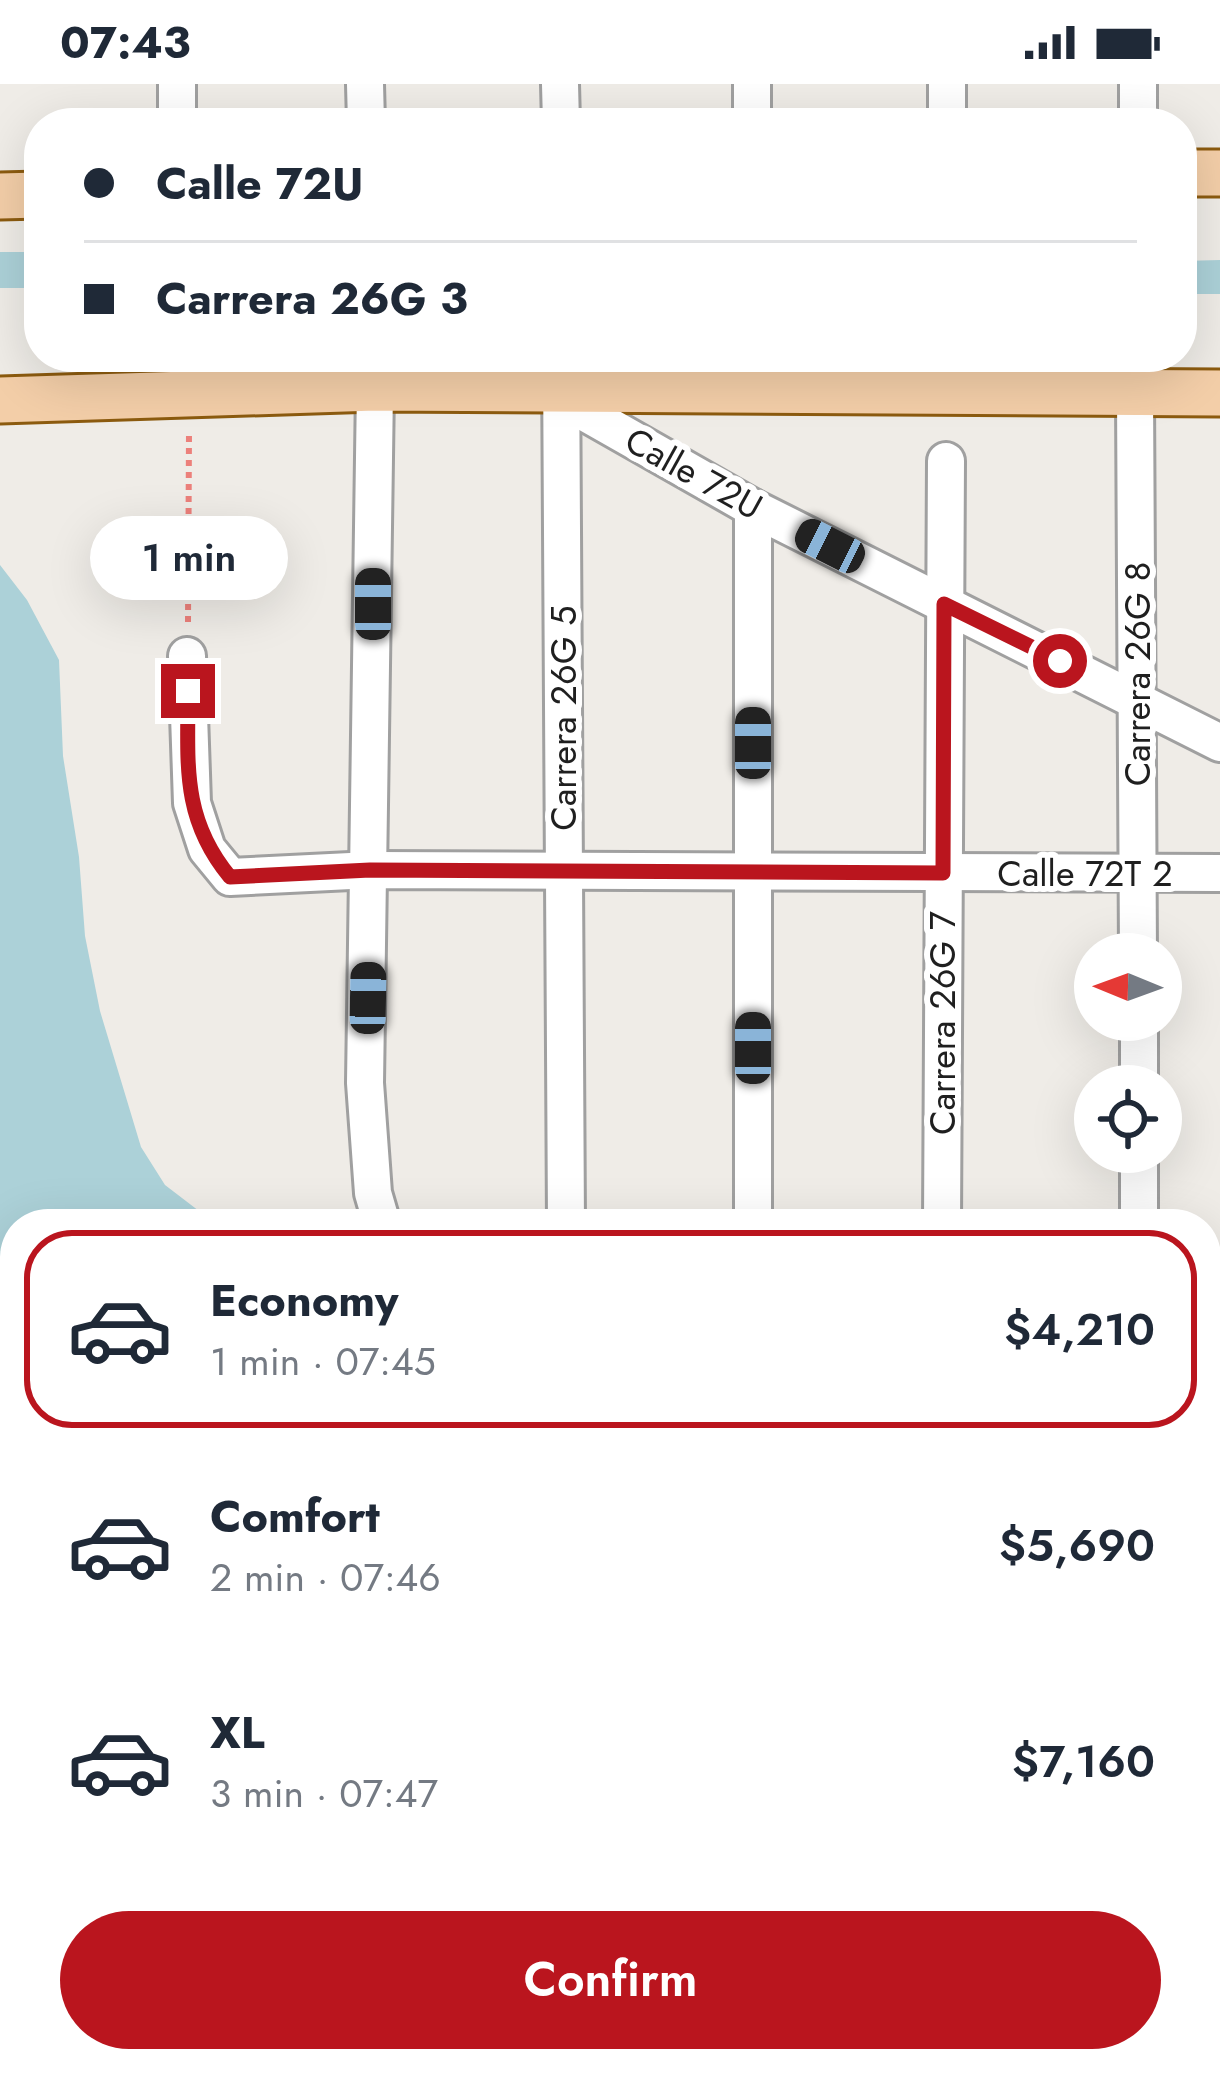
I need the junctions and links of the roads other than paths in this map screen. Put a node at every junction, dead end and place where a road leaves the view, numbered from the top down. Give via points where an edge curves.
1 (562, 372) edge
2 (375, 388) junction
3 (1220, 393) edge
4 (1135, 394) junction
5 (0, 400) edge
6 (946, 461) dead end
7 (754, 508) junction
8 (944, 604) junction
9 (188, 656) road end
10 (1137, 700) junction
11 (1220, 743) edge
12 (370, 870) junction
13 (564, 871) junction
14 (753, 872) junction
15 (943, 873) junction
16 (1220, 873) edge
17 (1138, 874) junction
18 (1138, 933) edge
19 (1139, 1173) edge
20 (378, 1209) edge
21 (566, 1209) edge
22 (753, 1209) edge
23 (942, 1209) edge
24 (1139, 1209) edge

1 - 2 main road
1 - 4 main road
1 - 7 street, Calle 72U via 586,412
1 - 13 street, Carrera 26G 5
2 - 5 main road
2 - 12 street
3 - 4 main road
4 - 10 street, Carrera 26G 8
6 - 8 street, Carrera 26G 7
7 - 8 street, Calle 72U
7 - 14 street
8 - 10 street, Calle 72U
8 - 15 street, Carrera 26G 7
9 - 12 street, Calle 72T 2 via 192,803 207,849 230,877
10 - 11 street, Calle 72U
10 - 17 street, Carrera 26G 8
12 - 13 street, Calle 72T 2
12 - 20 street via 365,1084
13 - 14 street, Calle 72T 2
13 - 21 street, Carrera 26G 5
14 - 15 street, Calle 72T 2
14 - 22 street
15 - 17 street, Calle 72T 2
15 - 23 street, Carrera 26G 7
16 - 17 street, Calle 72T 2
17 - 18 street, Carrera 26G 8
19 - 24 street

